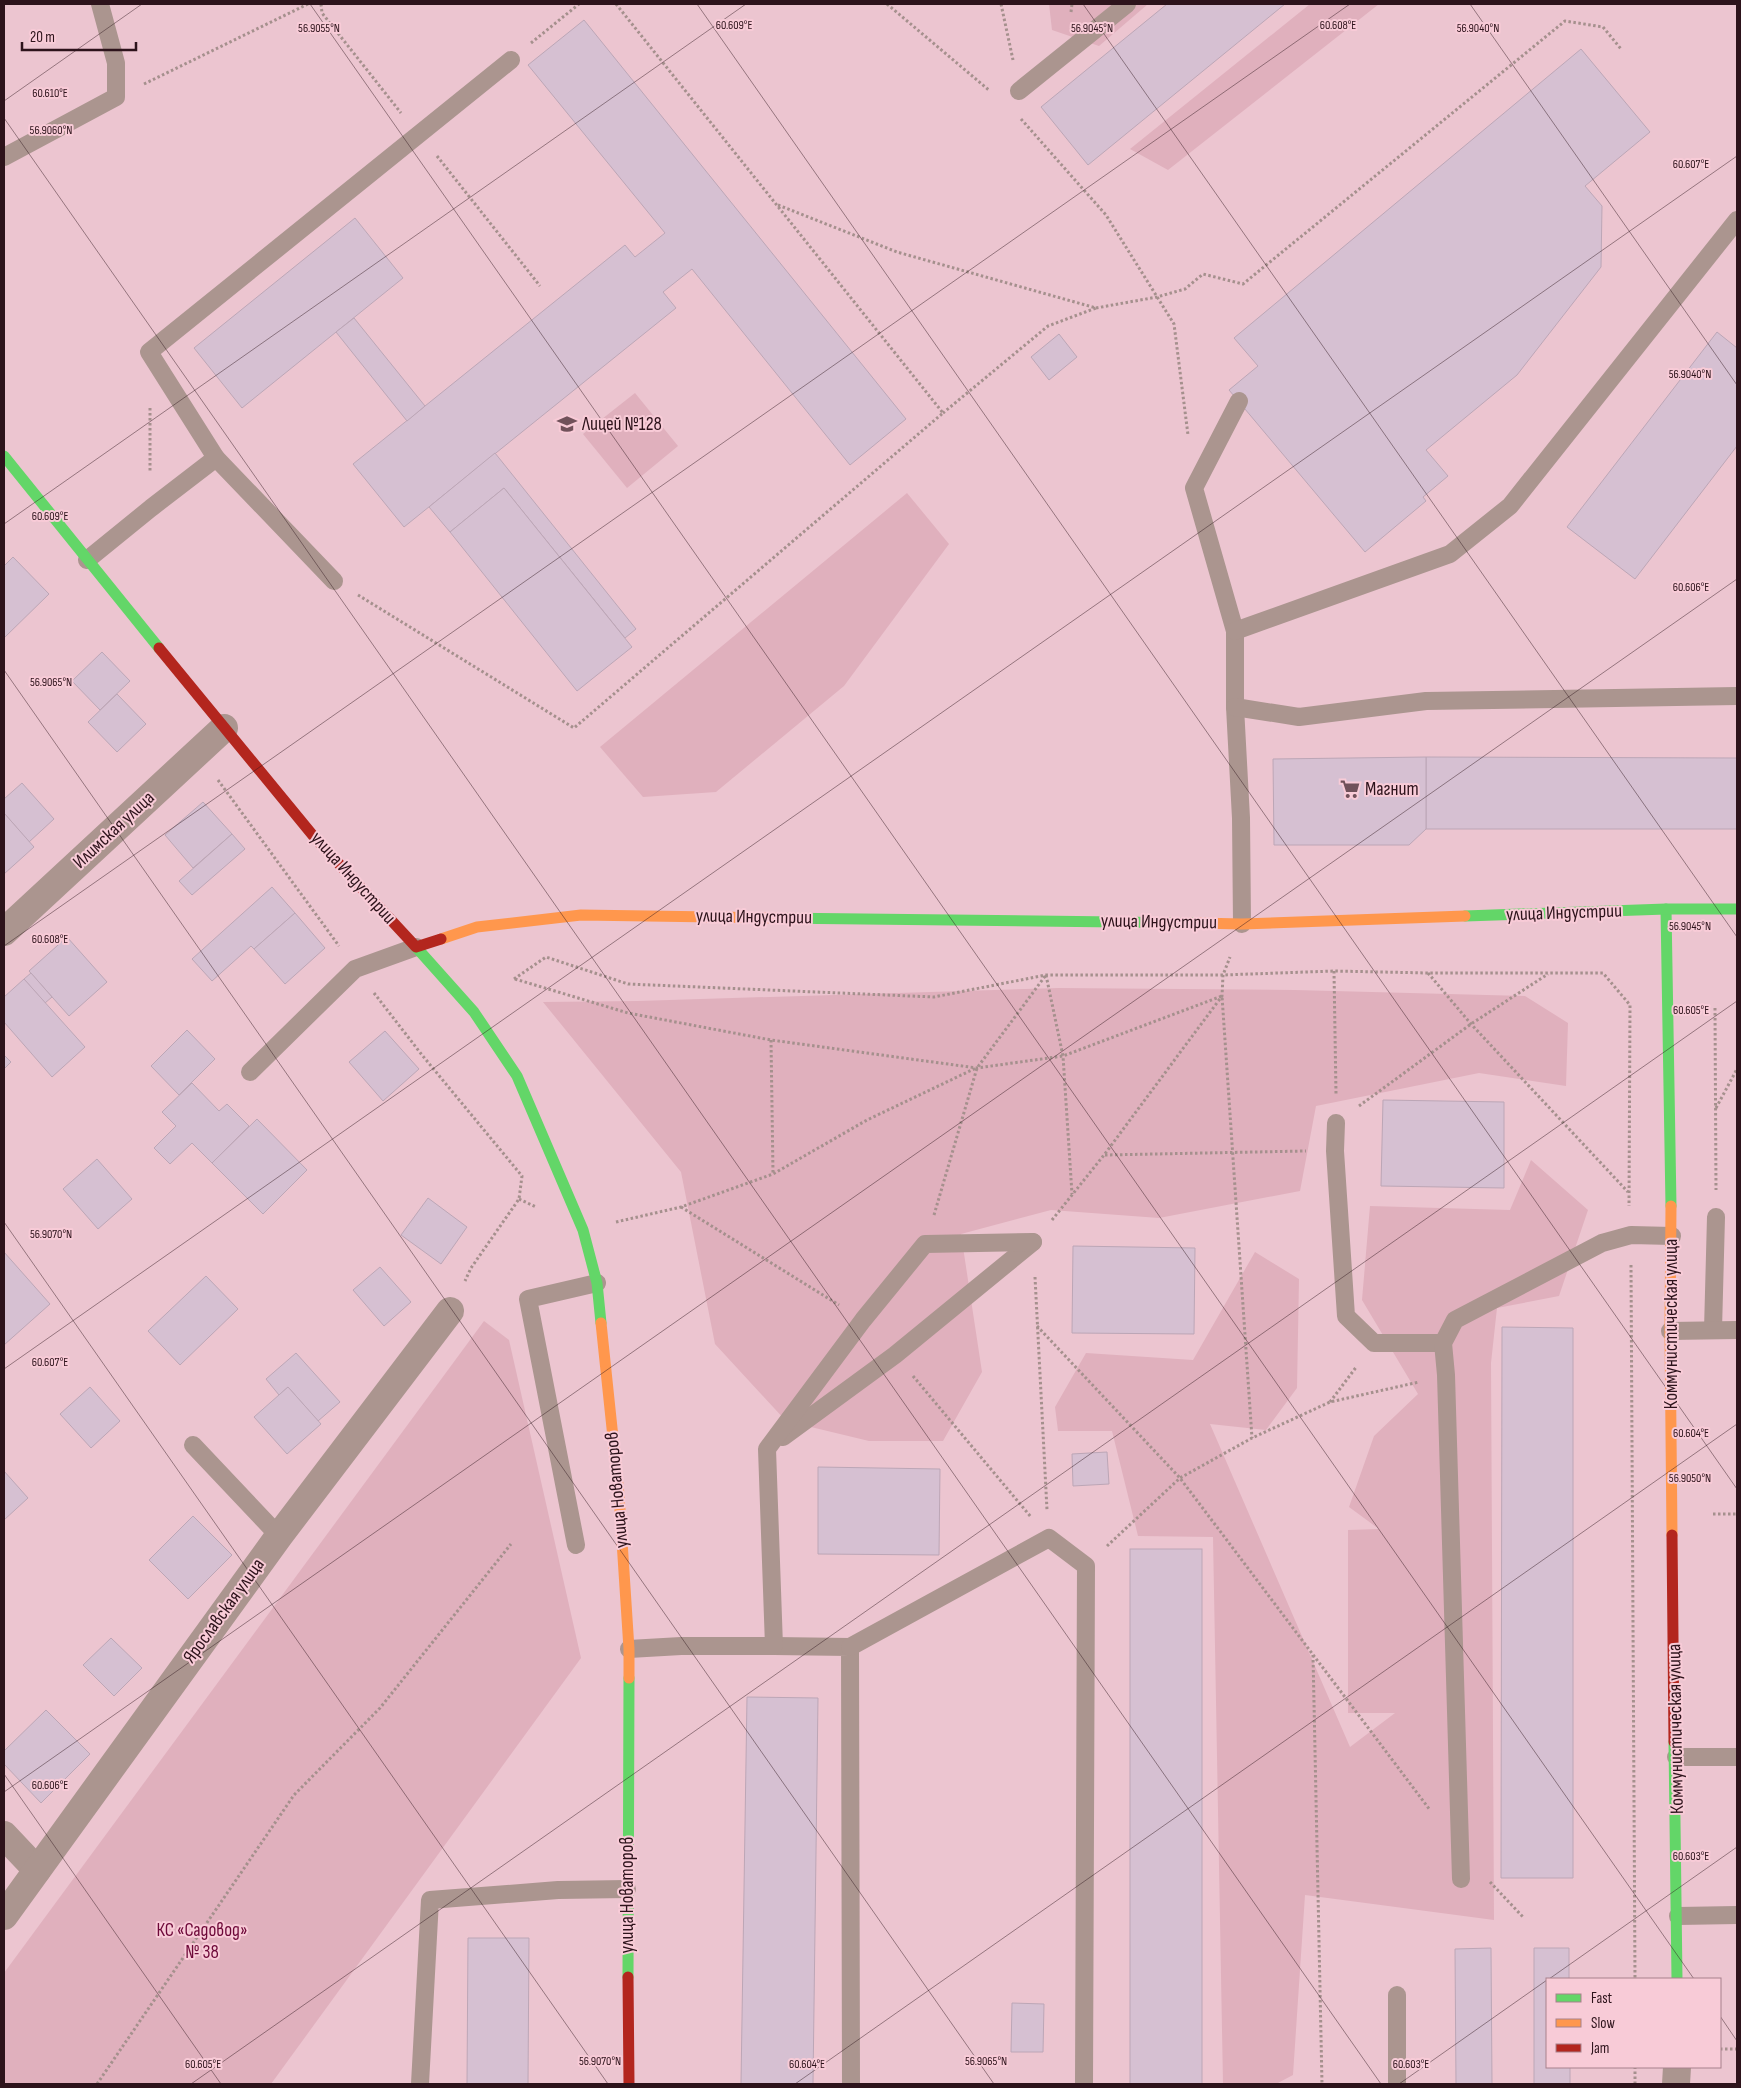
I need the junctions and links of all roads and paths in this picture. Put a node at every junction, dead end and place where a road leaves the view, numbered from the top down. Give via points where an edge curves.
1 (100, 4) edge
2 (308, 4) edge
3 (579, 4) edge
4 (616, 4) edge
5 (888, 4) edge
6 (1001, 4) edge
7 (1127, 4) edge
8 (1621, 49) dead end
9 (511, 60) joint
10 (1019, 91) joint
11 (992, 92) dead end
12 (116, 96) junction
13 (1014, 112) dead end
14 (4, 158) edge
15 (778, 205) junction
16 (1737, 220) edge
17 (1157, 297) junction
18 (1096, 308) junction
19 (149, 352) junction
20 (1239, 401) dead end
21 (943, 413) junction
22 (4, 456) edge
23 (216, 458) junction
24 (1194, 488) junction
25 (151, 508) junction
26 (87, 560) junction
27 (334, 581) joint
28 (1235, 631) junction
29 (1737, 696) edge
30 (1235, 708) junction
31 (224, 728) junction
32 (198, 752) junction
33 (1666, 909) junction
34 (1737, 909) edge
35 (7, 923) edge
36 (1242, 924) junction
37 (416, 947) junction
38 (355, 969) junction
39 (1334, 971) junction
40 (1428, 973) junction
41 (1548, 974) junction
42 (1046, 975) junction
43 (1223, 975) junction
44 (1222, 996) junction
45 (1715, 1008) dead end
46 (1471, 1024) junction
47 (771, 1040) junction
48 (1063, 1056) junction
49 (978, 1068) junction
50 (1737, 1069) edge
51 (250, 1072) dead end
52 (1716, 1109) junction
53 (1336, 1123) junction
54 (1336, 1151) junction
55 (1231, 1153) junction
56 (1104, 1155) junction
57 (773, 1174) junction
58 (1628, 1193) junction
59 (1072, 1194) junction
60 (519, 1199) junction
61 (1716, 1217) joint
62 (583, 1230) junction
63 (1631, 1235) junction
64 (1672, 1236) junction
65 (1033, 1242) junction
66 (926, 1244) junction
67 (597, 1283) junction
68 (450, 1311) joint
69 (1037, 1326) junction
70 (1670, 1330) junction
71 (1713, 1330) junction
72 (1737, 1330) edge
73 (1374, 1343) junction
74 (1443, 1343) junction
75 (1446, 1375) junction
76 (1330, 1402) junction
77 (1252, 1438) junction
78 (193, 1446) dead end
79 (767, 1449) junction
80 (1180, 1478) junction
81 (1713, 1514) dead end
82 (1737, 1514) edge
83 (279, 1536) junction
84 (1049, 1538) junction
85 (510, 1544) dead end
86 (576, 1545) dead end
87 (1086, 1566) junction
88 (774, 1646) junction
89 (850, 1647) junction
90 (629, 1650) junction
91 (1313, 1654) junction
92 (1676, 1757) junction
93 (1737, 1758) edge
94 (4, 1835) edge
95 (1462, 1853) junction
96 (37, 1870) junction
97 (1461, 1879) dead end
98 (626, 1889) junction
99 (1737, 1915) edge
100 (4, 1916) edge
101 (1678, 1916) junction
102 (1523, 1917) dead end
103 (1635, 1978) edge
104 (1677, 1978) edge
105 (1396, 1995) dead end
106 (1721, 2049) edge
107 (1737, 2049) edge
108 (1635, 2068) edge
109 (1677, 2068) edge
110 (97, 2084) edge
111 (420, 2084) edge
112 (629, 2084) edge
113 (851, 2084) edge
114 (1084, 2084) edge
115 (1322, 2084) edge
116 (1397, 2084) edge
117 (1635, 2084) edge
118 (1676, 2084) edge

1 - 12 lane via 116,63
2 - 12 path
3 - 9 path
4 - 15 path
5 - 11 path
6 - 10 path
7 - 10 lane
8 - 17 path via 1602,28 1565,21 1243,284 1203,274 1185,289
9 - 19 lane
12 - 14 lane
13 - 17 path via 1106,216
15 - 18 path via 897,252
15 - 21 path
16 - 28 lane via 1510,506 1450,554
17 - 18 path
17 - 24 path via 1174,324
18 - 21 path via 1048,326
19 - 23 lane
19 - 25 path
20 - 24 lane
21 - 27 path via 574,728
22 - 26 street, улица Индустрии
23 - 25 lane
23 - 27 lane
24 - 28 lane
25 - 26 lane
26 - 31 street, улица Индустрии
28 - 30 lane
29 - 30 lane via 1426,701 1299,717
30 - 36 lane
31 - 32 street, Илимская улица
31 - 37 street, улица Индустрии via 316,838
32 - 35 street, Илимская улица
32 - 38 path
33 - 34 street, улица Индустрии
33 - 36 street, улица Индустрии
33 - 64 street, Коммунистическая улица
36 - 37 street, улица Индустрии via 581,915 477,928
36 - 43 path
37 - 38 lane
37 - 62 street, улица Новаторов via 474,1012 516,1076
38 - 51 lane
38 - 60 path via 522,1176
39 - 40 path
39 - 43 path
39 - 53 path
40 - 41 path
40 - 46 path
41 - 46 path
41 - 58 path via 1603,973 1630,1005
42 - 43 path
42 - 47 path via 934,997 628,984 546,957 514,979 628,1013
42 - 48 path
42 - 49 path
43 - 44 path
44 - 48 path
44 - 55 path
44 - 56 path
45 - 52 path
46 - 53 path
46 - 58 path
47 - 49 path
47 - 57 path
48 - 49 path
48 - 59 path
49 - 57 path via 867,1120
49 - 66 path
50 - 52 path
52 - 61 path
53 - 54 lane
54 - 55 path
54 - 73 lane via 1346,1316
55 - 56 path
55 - 77 path
56 - 59 path
57 - 62 path via 681,1207
58 - 63 path
59 - 65 path
60 - 62 path
60 - 68 path via 472,1268
61 - 71 lane
62 - 67 street, улица Новаторов
63 - 64 lane
63 - 74 lane via 1602,1243 1455,1320
63 - 103 path
64 - 70 street, Коммунистическая улица
65 - 66 lane
65 - 69 path
65 - 79 lane via 895,1354
66 - 79 lane
67 - 86 lane via 528,1300
67 - 90 street, улица Новаторов via 619,1495
68 - 83 street, Ярославская улица
69 - 80 path
69 - 84 path
70 - 71 lane
70 - 92 street, Коммунистическая улица
71 - 72 lane
73 - 74 lane
73 - 76 path
74 - 75 lane
75 - 76 path
75 - 95 lane
76 - 77 path
77 - 80 path
78 - 83 lane
79 - 88 lane
80 - 87 path
80 - 91 path
81 - 82 path
83 - 96 street, Ярославская улица
84 - 87 lane
84 - 89 lane
85 - 110 path via 380,1708 294,1795
87 - 114 lane
88 - 89 lane
88 - 90 lane via 681,1646
89 - 113 lane
90 - 98 street, улица Новаторов
91 - 95 path
91 - 115 path
92 - 93 lane
92 - 101 street, Коммунистическая улица
94 - 96 street
95 - 97 lane
95 - 102 path
96 - 100 street, Ярославская улица
98 - 111 lane via 558,1890 430,1900
98 - 112 street, улица Новаторов
99 - 101 lane
101 - 104 street, Коммунистическая улица
105 - 116 lane
106 - 107 path
108 - 117 path
109 - 118 street

